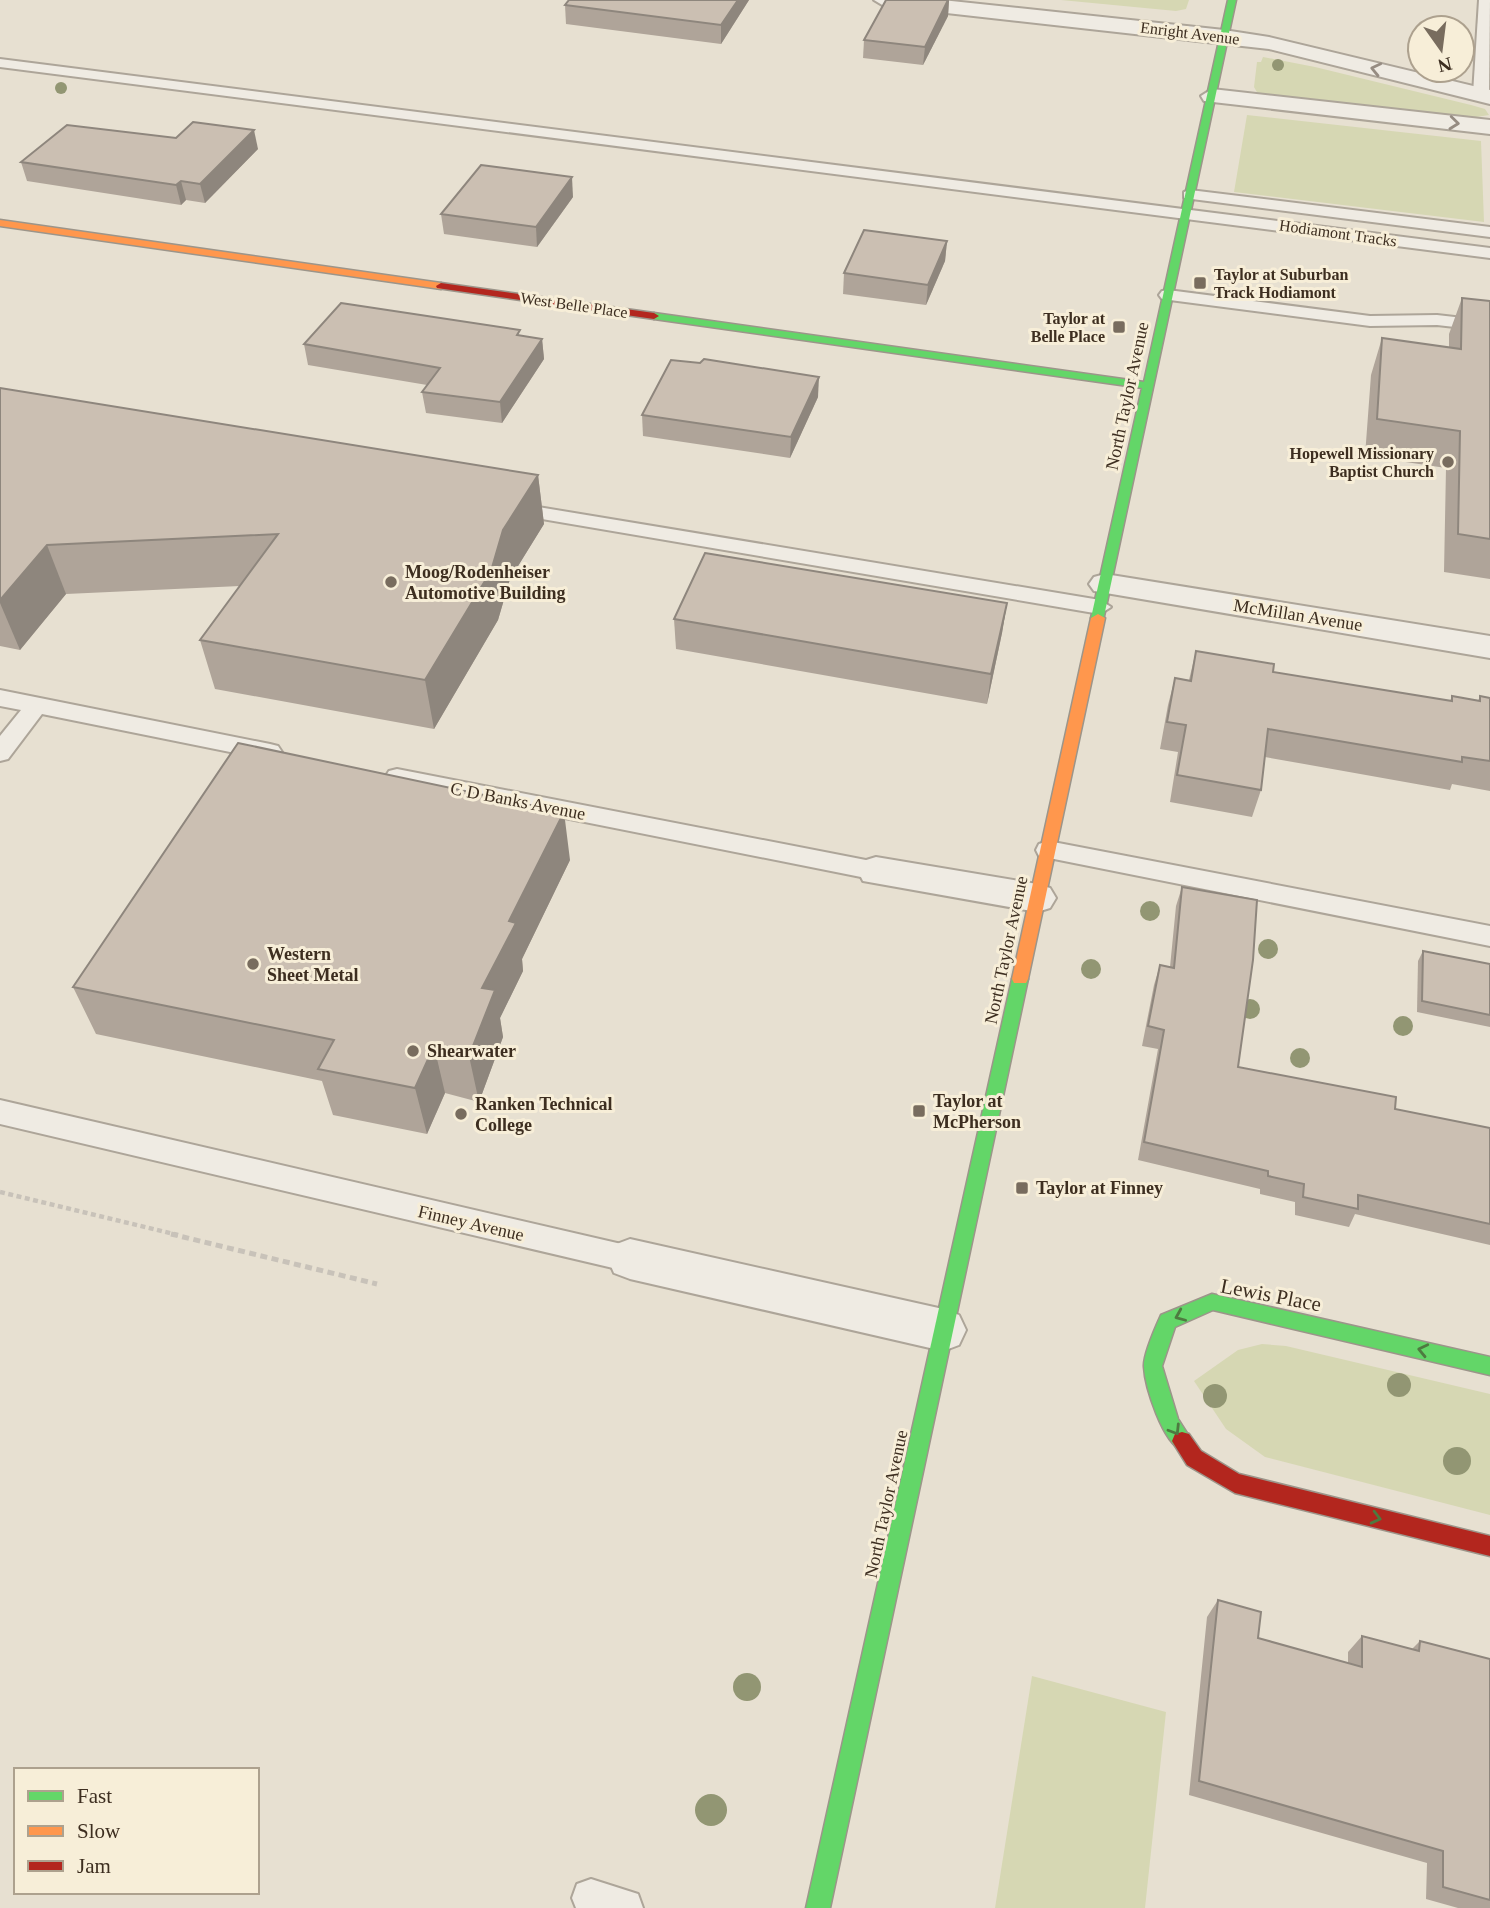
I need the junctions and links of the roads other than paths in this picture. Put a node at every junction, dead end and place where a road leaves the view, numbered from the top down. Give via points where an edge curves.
1 (884, 0) edge
2 (1232, 0) edge
3 (1486, 0) edge
4 (1488, 21) edge
5 (1224, 36) junction
6 (0, 63) edge
7 (1212, 96) junction
8 (1485, 96) edge
9 (1490, 127) edge
10 (1190, 195) junction
11 (1186, 213) junction
12 (0, 223) edge
13 (1490, 232) edge
14 (1490, 253) edge
15 (1168, 295) junction
16 (1490, 326) edge
17 (1149, 387) junction
18 (482, 504) edge
19 (1103, 596) junction
20 (1490, 646) edge
21 (0, 698) edge
22 (36, 706) junction
23 (0, 753) edge
24 (287, 755) edge
25 (368, 771) edge
26 (1048, 850) junction
27 (876, 871) joint
28 (1037, 898) junction
29 (1490, 936) edge
30 (0, 1112) edge
31 (630, 1259) joint
32 (943, 1330) junction
33 (1490, 1366) edge
34 (1490, 1546) edge
35 (818, 1908) edge

1 - 5 street, Enright Avenue
2 - 5 street, North Taylor Avenue
3 - 4 lane
4 - 8 lane
5 - 7 street, North Taylor Avenue
8 -> 5 street, Enright Avenue
6 - 11 lane, Hodiamont Tracks
7 -> 9 street
7 - 10 street, North Taylor Avenue
10 - 11 street, North Taylor Avenue
10 - 13 lane
11 - 14 lane, Hodiamont Tracks
11 - 15 street, North Taylor Avenue
12 - 17 street, West Belle Place
15 - 16 lane via 1370,321 1437,320
15 - 17 street, North Taylor Avenue
17 - 19 street, North Taylor Avenue
18 - 19 lane
19 - 20 street, McMillan Avenue
19 - 26 street, North Taylor Avenue
21 - 22 lane
22 - 23 lane
22 - 24 lane
25 - 27 lane, C D Banks Avenue
26 - 28 street, North Taylor Avenue
26 - 29 lane
27 - 28 street, C D Banks Avenue
28 - 32 street, North Taylor Avenue
30 - 31 lane, Finney Avenue
31 - 32 street, Finney Avenue
32 - 35 street, North Taylor Avenue
33 -> 34 street, Lewis Place via 1212,1302 1168,1321 1153,1366 1169,1423 1194,1458 1235,1483

